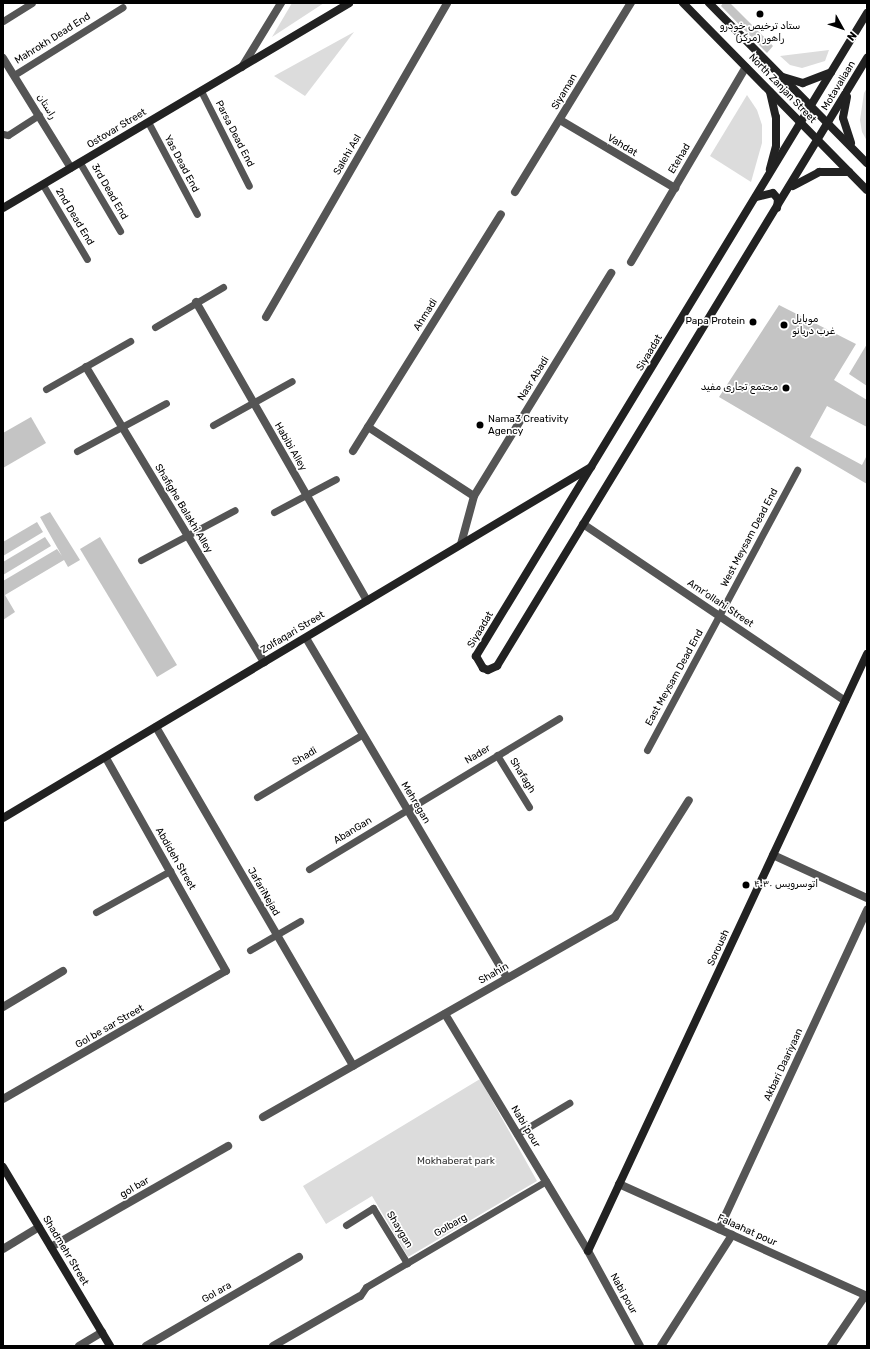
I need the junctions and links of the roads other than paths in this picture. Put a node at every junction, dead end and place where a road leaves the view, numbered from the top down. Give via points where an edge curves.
1 (32, 3) edge
2 (281, 3) edge
3 (349, 3) edge
4 (447, 3) edge
5 (631, 3) edge
6 (683, 3) edge
7 (709, 3) edge
8 (123, 7) dead end
9 (867, 13) edge
10 (3, 21) edge
11 (3, 58) edge
12 (867, 60) edge
13 (242, 67) junction
14 (746, 67) junction
15 (831, 72) junction
16 (779, 74) junction
17 (14, 75) junction
18 (200, 91) junction
19 (770, 91) junction
20 (848, 91) junction
21 (811, 107) junction
22 (39, 115) junction
23 (560, 120) junction
24 (148, 122) junction
25 (801, 123) junction
26 (828, 124) junction
27 (3, 134) edge
28 (818, 140) junction
29 (854, 150) junction
30 (80, 163) junction
31 (867, 163) edge
32 (71, 168) junction
33 (849, 172) junction
34 (768, 177) junction
35 (43, 185) junction
36 (249, 186) dead end
37 (790, 187) junction
38 (675, 188) junction
39 (867, 190) edge
40 (515, 192) dead end
41 (756, 198) junction
42 (3, 208) edge
43 (776, 211) junction
44 (197, 214) dead end
45 (501, 214) dead end
46 (120, 231) dead end
47 (88, 259) dead end
48 (631, 262) dead end
49 (611, 273) dead end
50 (223, 287) dead end
51 (196, 302) junction
52 (266, 317) dead end
53 (155, 327) dead end
54 (130, 341) dead end
55 (86, 367) junction
56 (292, 381) dead end
57 (46, 390) dead end
58 (166, 403) dead end
59 (254, 403) junction
60 (213, 425) dead end
61 (122, 427) junction
62 (368, 427) junction
63 (77, 451) dead end
64 (353, 451) dead end
65 (593, 465) junction
66 (797, 470) dead end
67 (336, 479) dead end
68 (565, 482) junction
69 (577, 492) junction
70 (306, 495) junction
71 (474, 496) junction
72 (235, 510) dead end
73 (274, 512) dead end
74 (583, 524) junction
75 (188, 536) junction
76 (462, 544) junction
77 (141, 560) dead end
78 (367, 601) junction
79 (720, 616) junction
80 (306, 638) junction
81 (867, 654) edge
82 (264, 662) junction
83 (845, 701) junction
84 (559, 718) dead end
85 (156, 727) junction
86 (363, 734) junction
87 (647, 750) dead end
88 (497, 756) junction
89 (106, 758) junction
90 (257, 796) dead end
91 (689, 800) dead end
92 (529, 807) dead end
93 (407, 810) junction
94 (3, 818) edge
95 (773, 855) junction
96 (309, 869) dead end
97 (170, 871) junction
98 (867, 898) edge
99 (867, 910) edge
100 (96, 912) dead end
101 (300, 921) dead end
102 (276, 935) junction
103 (250, 950) dead end
104 (63, 971) dead end
105 (226, 971) joint
106 (507, 978) junction
107 (3, 1006) edge
108 (444, 1014) junction
109 (352, 1066) junction
110 (3, 1099) edge
111 (569, 1103) dead end
112 (263, 1117) dead end
113 (517, 1134) junction
114 (228, 1146) dead end
115 (3, 1167) edge
116 (546, 1182) junction
117 (620, 1184) junction
118 (346, 1225) dead end
119 (39, 1227) junction
120 (719, 1229) junction
121 (732, 1235) junction
122 (51, 1247) junction
123 (3, 1249) edge
124 (588, 1251) junction
125 (299, 1257) dead end
126 (407, 1263) junction
127 (360, 1296) joint
128 (866, 1296) edge
129 (102, 1332) junction
130 (79, 1346) edge
131 (110, 1346) edge
132 (146, 1346) edge
133 (273, 1346) edge
134 (640, 1346) edge
135 (661, 1346) edge
136 (831, 1346) edge

1 - 10 lane
2 - 13 street, Ostovar Street
3 - 13 street, Ostovar Street
4 - 52 street, Salehi Asl
5 - 23 street, Siyaman
6 - 14 street, North Zanjan Street
7 - 16 street, North Zanjan Street
8 - 17 lane, Mahrokh Dead End
9 - 15 street, Motavaliaan
11 - 17 street, راستان
12 - 20 street, Motavaliaan
13 - 18 street, Ostovar Street
14 - 19 street, North Zanjan Street
14 - 38 street, Etehad
15 - 16 street via 803,83 790,81
15 - 21 street, Motavaliaan
16 - 21 street, North Zanjan Street
17 - 22 street, راستان
18 - 24 street, Ostovar Street
18 - 36 lane, Parsa Dead End
19 - 25 street, North Zanjan Street
19 - 34 street via 776,117 776,146
20 - 26 street, Motavaliaan
20 - 29 street via 843,118 846,134
21 - 25 street, Siyaadat
21 - 26 street, North Zanjan Street
22 - 27 lane via 8,135
22 - 32 street, راستان
23 - 38 street, Vahdat
23 - 40 street, Siyaman
24 - 30 street, Ostovar Street
24 - 44 lane, Yas Dead End
25 - 28 street, North Zanjan Street
25 - 34 street, Siyaadat
26 - 28 street, Siyaadat
26 - 29 street, North Zanjan Street
28 - 33 street, North Zanjan Street
28 - 37 street, Siyaadat
29 - 31 street, North Zanjan Street
30 - 32 street, Ostovar Street
30 - 46 lane, 3rd Dead End
32 - 35 street, Ostovar Street
33 - 37 street via 819,172
33 - 39 street, North Zanjan Street
34 - 41 street, Siyaadat
35 - 42 street, Ostovar Street
35 - 47 lane, 2nd Dead End
37 - 43 street, Siyaadat
38 - 48 street, Etehad
41 - 43 street via 768,193 775,194 778,199
41 - 65 street, Siyaadat
43 - 74 street, Siyaadat
45 - 62 street, Ahmadi
49 - 71 street, Nasr Abadi
50 - 51 lane
51 - 53 lane
51 - 59 street, Habibi Alley
54 - 55 lane
55 - 57 lane
55 - 61 street, Shafighe Balakhi Alley
56 - 59 lane
58 - 61 lane
59 - 60 lane
59 - 70 street, Habibi Alley
61 - 63 lane
61 - 75 street, Shafighe Balakhi Alley
62 - 64 street, Ahmadi
62 - 71 street
65 - 68 street, Zolfaqari Street
65 - 69 street, Siyaadat
66 - 79 lane, West Meysam Dead End
67 - 70 lane
68 - 69 street via 575,485
68 - 76 street, Zolfaqari Street
69 - 74 street, Siyaadat via 476,656 483,668 488,670 497,666
70 - 73 lane
70 - 78 street, Habibi Alley
71 - 76 street, Nasr Abadi
72 - 75 lane
74 - 79 street, Amr'ollahi Street
75 - 77 lane
75 - 82 street, Shafighe Balakhi Alley
76 - 78 street, Zolfaqari Street
78 - 80 street, Zolfaqari Street
79 - 83 street, Amr'ollahi Street
79 - 87 lane, East Meysam Dead End
80 - 82 street, Zolfaqari Street
80 - 86 street, Mehregan
81 - 83 street, Soroush
82 - 85 street, Zolfaqari Street
83 - 95 street, Soroush
84 - 88 lane, Nader
85 - 89 street, Zolfaqari Street
85 - 102 street, JafariNejad
86 - 90 lane, Shadi
86 - 93 street, Mehregan
88 - 92 lane, Shafagh
88 - 93 lane, Nader
89 - 94 street, Zolfaqari Street
89 - 97 street, Abdideh Street
91 - 106 street, Shahin via 615,917
93 - 96 lane, AbanGan
93 - 106 street, Mehregan
95 - 98 street
95 - 117 street, Soroush
97 - 100 lane
97 - 105 street, Abdideh Street
99 - 120 street, Akbari Daariyaan
101 - 102 lane
102 - 103 lane
102 - 109 street, JafariNejad
104 - 107 street
105 - 110 street, Gol be sar Street
106 - 108 street, Shahin
108 - 109 street, Shahin
108 - 113 street, Nabi 'pour
109 - 112 street, Shahin
111 - 113 lane
113 - 116 street, Nabi 'pour
114 - 122 street, gol bar
115 - 119 street, Shadmehr Street
116 - 124 street, Nabi 'pour
116 - 126 lane, Golbarg
117 - 120 street, Falaahat pour
117 - 124 street, Soroush
118 - 126 lane, Shaygan via 373,1208
119 - 122 street, Shadmehr Street
119 - 123 street
120 - 121 street, Falaahat pour
121 - 128 street, Falaahat pour
121 - 135 street
122 - 129 street, Shadmehr Street
124 - 134 street, Nabi pour
125 - 132 street, Gol ara
126 - 127 lane, Golbarg via 366,1287
127 - 133 street
128 - 136 street
129 - 130 street
129 - 131 street, Shadmehr Street

